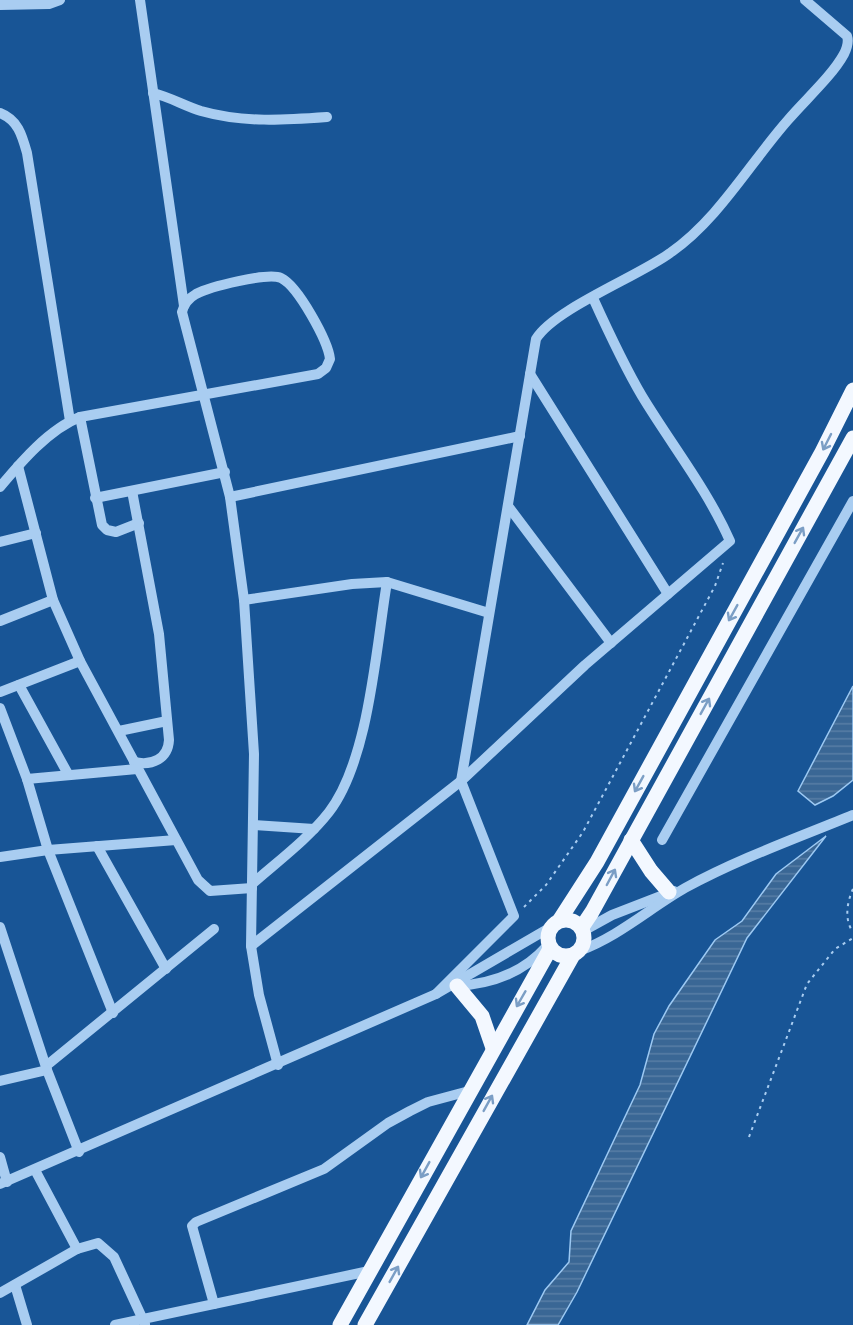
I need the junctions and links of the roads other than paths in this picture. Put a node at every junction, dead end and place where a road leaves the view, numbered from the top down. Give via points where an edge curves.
1 (60, 0) edge
2 (140, 0) edge
3 (805, 0) edge
4 (0, 5) edge
5 (850, 36) edge
6 (153, 93) junction
7 (0, 113) edge
8 (327, 117) dead end
9 (593, 298) junction
10 (184, 306) junction
11 (530, 374) junction
12 (853, 390) edge
13 (205, 393) junction
14 (75, 419) junction
15 (520, 436) junction
16 (853, 438) edge
17 (18, 466) junction
18 (225, 472) junction
19 (0, 487) edge
20 (132, 490) junction
21 (231, 496) junction
22 (95, 498) junction
23 (853, 501) edge
24 (508, 506) junction
25 (139, 523) junction
26 (36, 533) junction
27 (0, 542) edge
28 (387, 582) junction
29 (668, 594) junction
30 (53, 600) junction
31 (244, 600) junction
32 (489, 613) junction
33 (0, 621) edge
34 (611, 644) junction
35 (80, 661) junction
36 (19, 685) junction
37 (0, 692) edge
38 (0, 708) edge
39 (167, 721) junction
40 (119, 731) junction
41 (136, 766) junction
42 (69, 774) junction
43 (27, 779) junction
44 (461, 781) junction
45 (853, 815) edge
46 (253, 825) junction
47 (314, 829) junction
48 (176, 840) junction
49 (631, 840) junction
50 (662, 840) dead end
51 (97, 846) junction
52 (48, 850) junction
53 (0, 857) edge
54 (252, 886) junction
55 (686, 888) junction
56 (669, 892) junction
57 (555, 924) junction
58 (0, 927) edge
59 (583, 929) junction
60 (214, 930) dead end
61 (251, 946) junction
62 (549, 946) junction
63 (576, 953) junction
64 (166, 969) junction
65 (455, 986) junction
66 (436, 994) junction
67 (113, 1013) junction
68 (493, 1048) junction
69 (278, 1065) junction
70 (47, 1068) junction
71 (0, 1081) edge
72 (469, 1091) junction
73 (79, 1152) junction
74 (0, 1157) edge
75 (35, 1170) junction
76 (3, 1183) edge
77 (77, 1249) junction
78 (369, 1270) junction
79 (15, 1285) junction
80 (0, 1293) edge
81 (214, 1304) junction
82 (145, 1322) edge
83 (27, 1325) edge
84 (115, 1325) edge
85 (340, 1325) edge
86 (365, 1325) edge

1 - 4 street via 49,4
2 - 6 street
3 - 5 street
5 - 9 street via 839,61 704,223 671,253
6 - 8 street via 242,119
6 - 10 street
7 - 14 street via 16,123 27,153
9 - 11 street via 541,331 534,345
9 - 29 street via 642,396 730,541
10 - 13 street via 183,318
10 - 13 street via 206,290 264,276 279,277 287,282 320,330 329,354 328,365 318,374
11 - 15 street
11 - 29 street
12 -> 57 main road via 597,862
13 - 14 street
13 - 18 street
14 - 17 street
14 - 22 street
15 - 21 street
15 - 24 street
49 -> 16 main road
17 - 19 street
17 - 26 street
18 - 20 street
18 - 21 street
20 - 22 street
20 - 25 street
21 - 31 street
22 - 25 street via 107,530 116,532
23 - 50 street
24 - 32 street
24 - 34 street
25 - 39 street via 159,634
26 - 27 street
26 - 30 street
28 - 31 street
28 - 32 street
28 - 47 street via 356,758 342,792
29 - 34 street
30 - 33 street
30 - 35 street
31 - 46 street via 254,754
32 - 44 street
34 - 44 street
35 - 36 street
35 - 40 street
36 - 37 street
36 - 42 street
38 - 43 street
39 - 40 street
39 - 41 street via 166,754
40 - 41 street
41 - 42 street
41 - 48 street
42 - 43 street
43 - 52 street
44 - 61 street
44 - 66 street via 514,916
45 - 55 street
46 - 47 street
46 - 54 street
47 - 54 street
48 - 51 street
48 - 54 street via 198,880 210,891
49 - 56 main road
59 -> 49 main road
51 - 52 street
51 - 64 street
52 - 53 street
52 - 67 street
54 - 61 street
55 - 56 street
55 - 63 street via 606,939
56 - 59 street
57 - 59 main road via 573,921
57 - 62 main road
57 - 65 street
58 - 70 street
59 - 63 main road via 583,945
60 - 64 street
61 - 69 street via 259,996
62 - 63 main road via 559,955
62 - 65 street via 518,971
62 -> 68 main road
86 -> 63 main road
64 - 67 street
65 - 66 street
65 - 68 main road via 482,1016
66 - 69 street
67 - 70 street
68 - 72 main road
69 - 73 street
70 - 71 street
70 - 73 street
72 -> 78 main road
72 - 81 street via 428,1102 324,1168 196,1222 192,1226 195,1242
73 - 75 street
74 - 76 street
75 - 76 street
75 - 77 street
77 - 79 street
77 - 82 street via 93,1242 110,1251
78 - 81 street
78 - 85 main road
79 - 80 street
79 - 83 street
81 - 82 street
82 - 84 street

